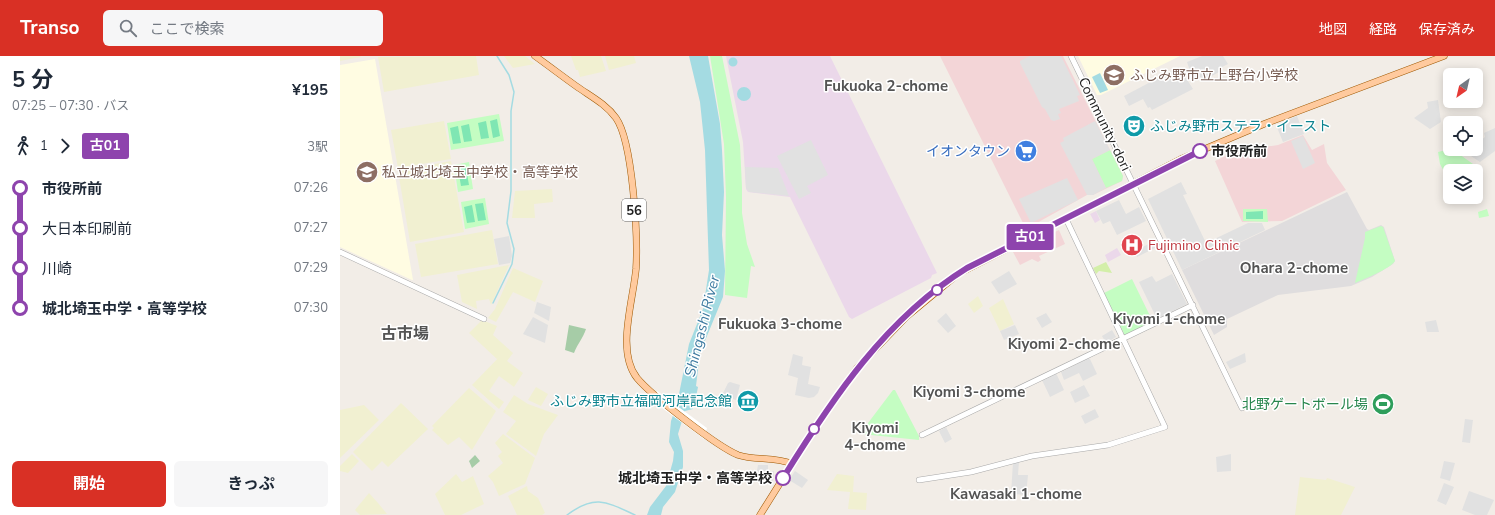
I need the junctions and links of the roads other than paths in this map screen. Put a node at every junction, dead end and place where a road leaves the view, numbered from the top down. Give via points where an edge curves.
1 (535, 56) edge
2 (1072, 56) edge
3 (1444, 56) edge
4 (1134, 184) junction
5 (1066, 219) junction
6 (340, 252) edge
7 (1193, 305) junction
8 (484, 319) dead end
9 (1124, 340) junction
10 (1242, 408) dead end
11 (922, 435) dead end
12 (792, 464) junction
13 (919, 480) dead end
14 (760, 515) edge

1 - 12 main road, 56 via 603,104 622,129 628,153 637,249 626,347 630,366 635,375 656,396 705,434 738,455 782,460
2 - 4 street, Community-dori
3 - 4 main road via 1264,124 1181,159
4 - 5 main road
4 - 7 street, Community-dori
5 - 9 street
5 - 12 main road via 967,268 906,317 854,372
6 - 8 street
7 - 9 street
7 - 10 street, Community-dori
9 - 11 street
9 - 13 street via 1165,427 1108,445 1032,456 971,472
12 - 14 main road

